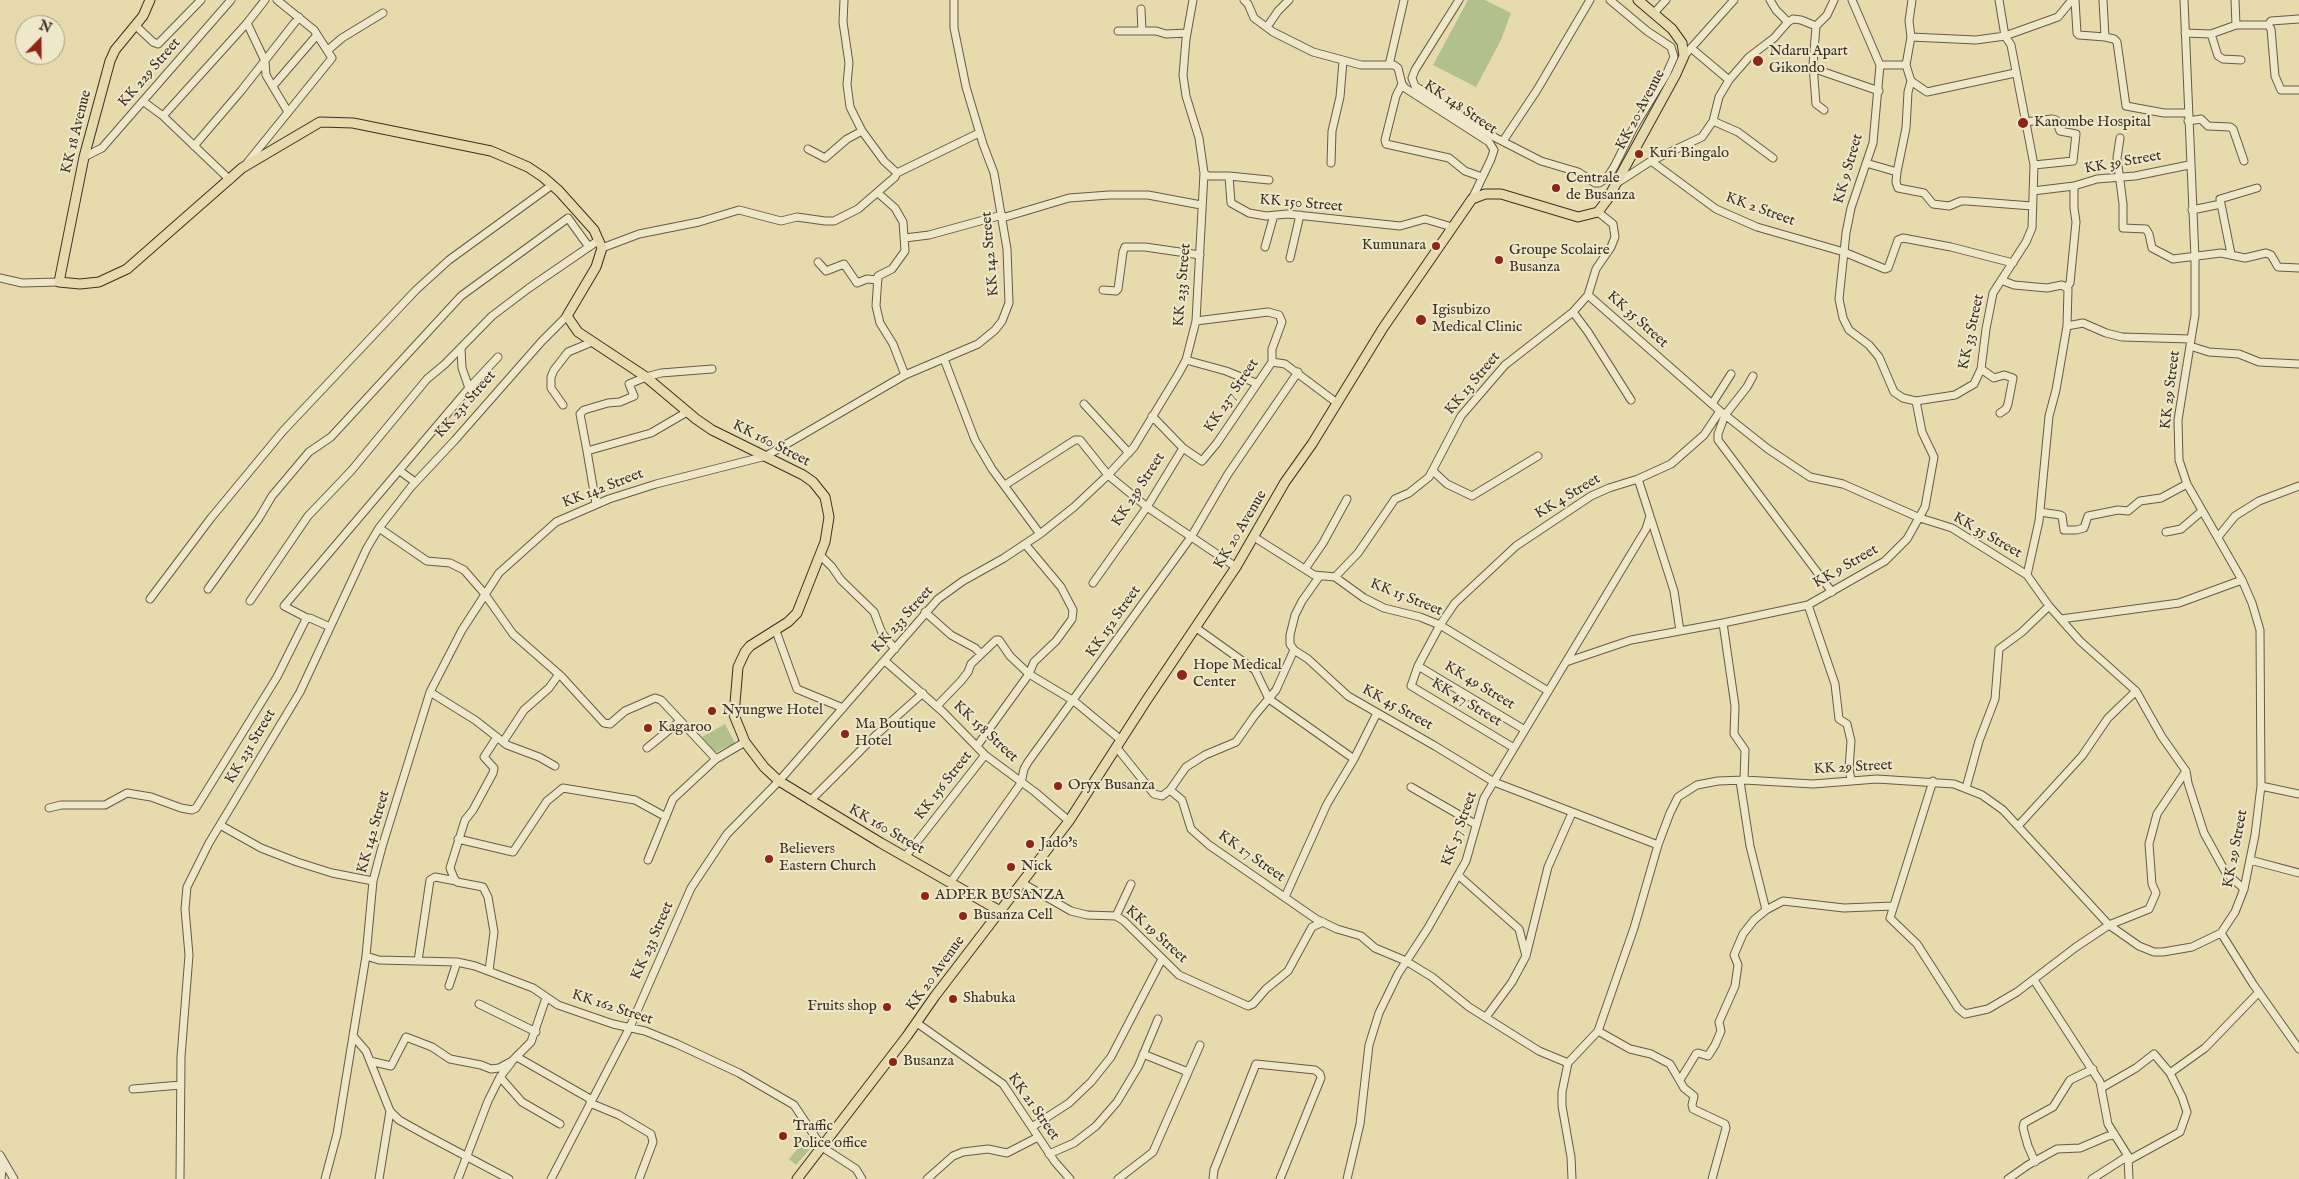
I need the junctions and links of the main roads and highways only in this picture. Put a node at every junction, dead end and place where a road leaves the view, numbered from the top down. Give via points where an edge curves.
1 (150, 0) edge
2 (1638, 0) edge
3 (600, 244) joint
4 (567, 316) joint
5 (1000, 911) junction
6 (797, 1179) edge

1 - 3 main road, KK 18 Avenue via 148,8 110,61 84,157 60,282 99,282 127,269 242,168 313,125 328,121 353,122 491,151 528,167 552,185 594,230
2 - 5 main road, KK 20 Avenue via 1680,39 1684,56 1598,212 1578,217 1501,194 1472,198 1383,328 1236,567 1069,820
3 - 4 main road, KK 231 Street via 596,266
4 - 5 main road, KK 160 Street via 578,332 646,377 712,430 813,482 825,497 829,511 828,528 797,612 776,631 750,646 738,667 734,715 745,742 779,781
5 - 6 main road, KK 20 Avenue

